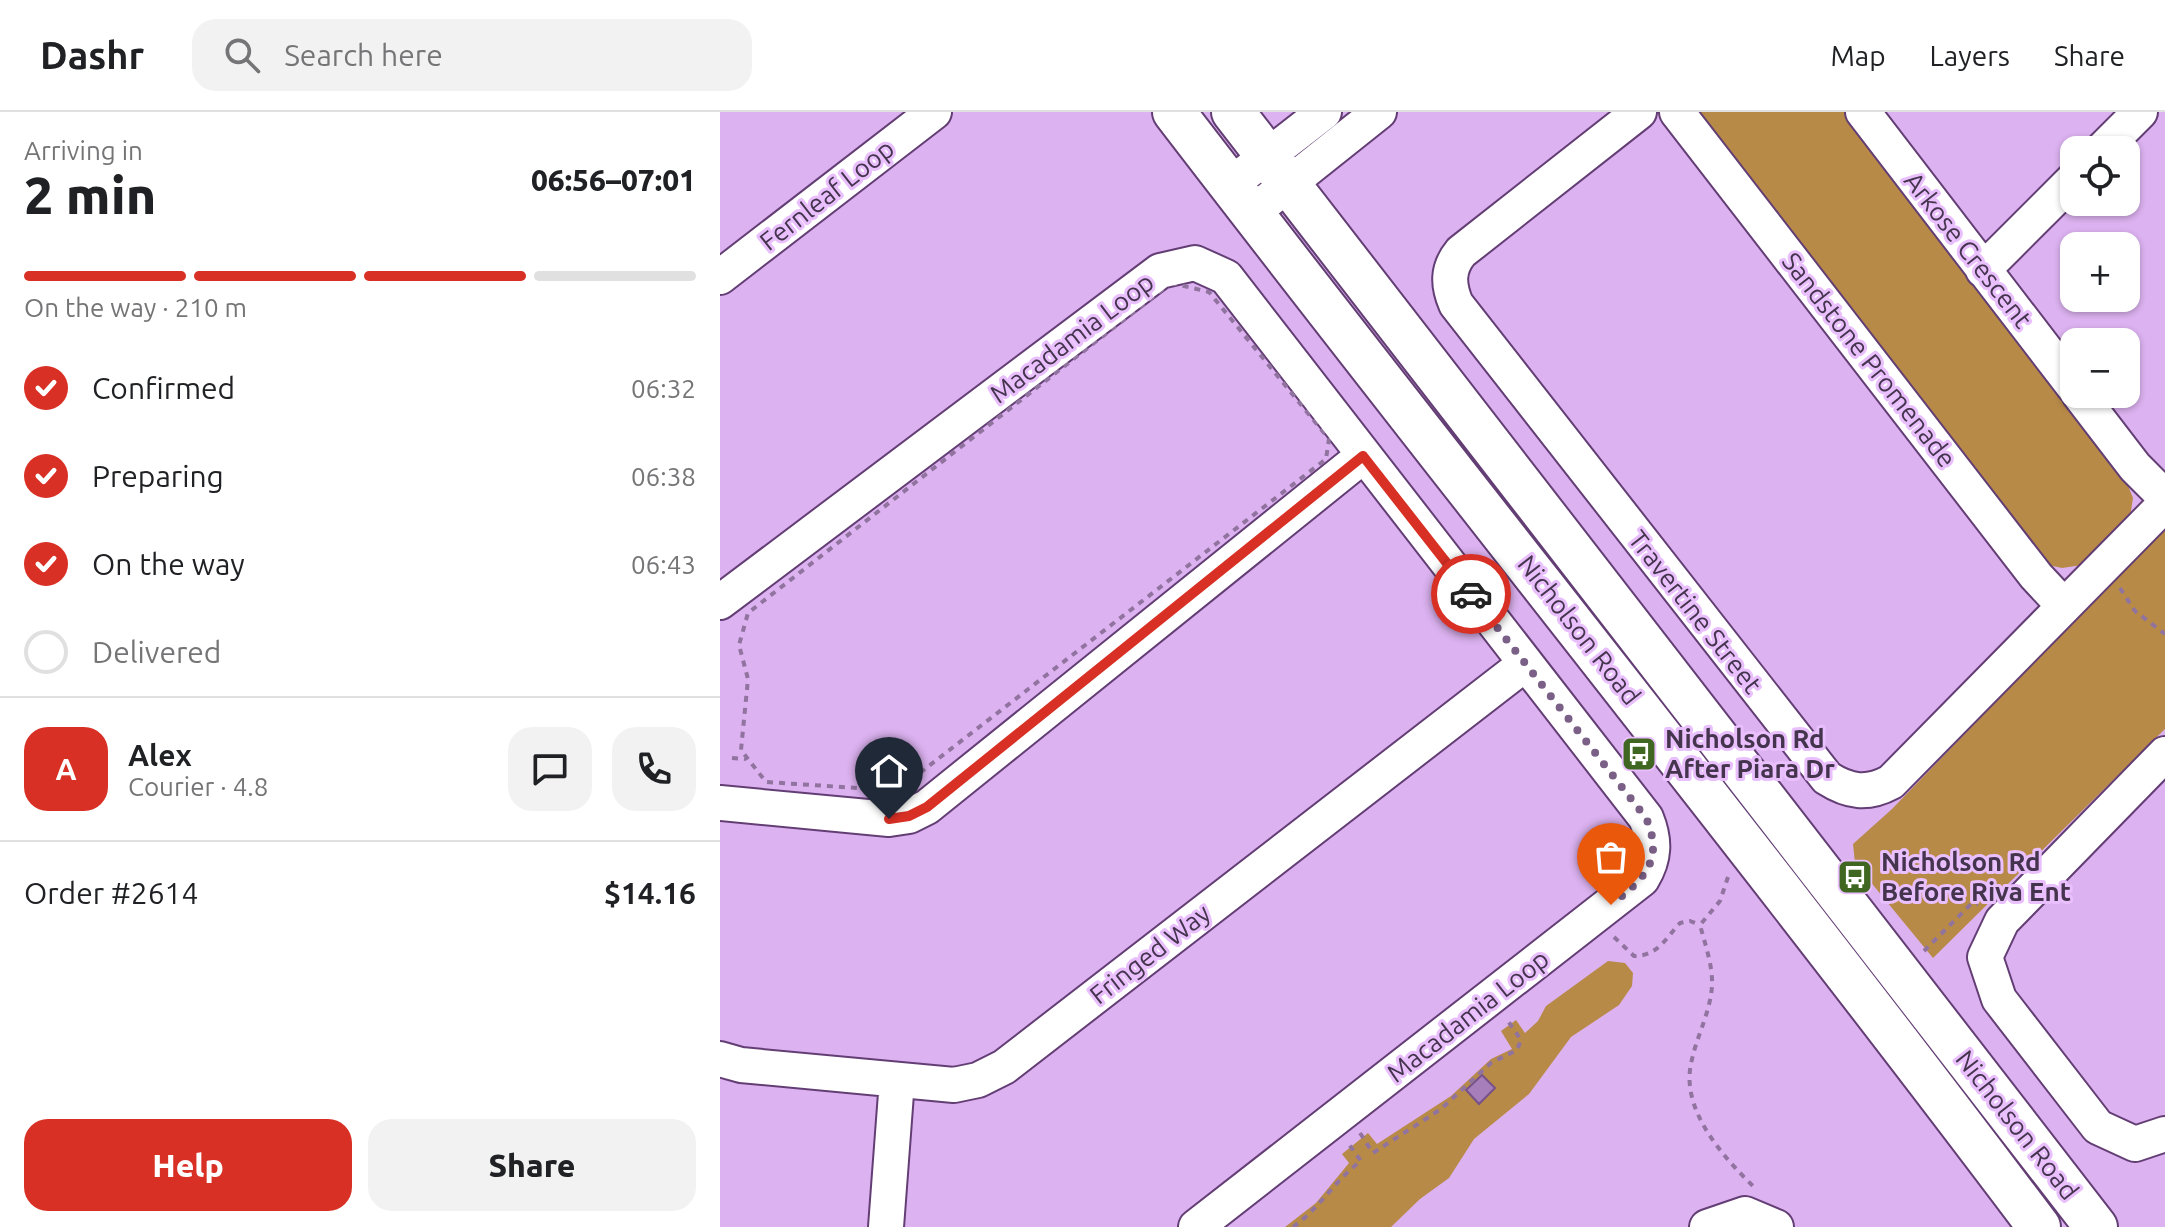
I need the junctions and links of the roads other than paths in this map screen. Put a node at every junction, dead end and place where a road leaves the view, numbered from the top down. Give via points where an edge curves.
1 (934, 112) edge
2 (1174, 112) edge
3 (1233, 112) edge
4 (1324, 112) edge
5 (1379, 112) edge
6 (1639, 112) edge
7 (1677, 112) edge
8 (1863, 112) edge
9 (2140, 112) edge
10 (2116, 136) edge
11 (1278, 170) junction
12 (2060, 193) edge
13 (1241, 199) junction
14 (1983, 270) junction
15 (720, 277) edge
16 (2060, 369) edge
17 (2090, 408) edge
18 (1363, 456) junction
19 (2165, 497) edge
20 (2165, 504) edge
21 (720, 602) edge
22 (2064, 606) junction
23 (1525, 664) junction
24 (2165, 754) edge
25 (720, 803) edge
26 (720, 1059) edge
27 (897, 1080) junction
28 (2165, 1134) edge
29 (1770, 1212) edge
30 (886, 1227) edge
31 (1196, 1227) edge
32 (1707, 1227) edge
33 (2039, 1227) edge
34 (2096, 1227) edge

1 - 15 street, Fernleaf Loop
2 - 13 main road, Nicholson Road
3 - 11 main road, Nicholson Road
4 - 11 street
5 - 11 street
6 - 22 street, Travertine Street via 1461,252 1449,274 1451,291 1819,771 1853,791 1871,791 1891,782
7 - 22 street, Sandstone Promenade
8 - 14 street, Arkose Crescent
9 - 10 street
11 - 13 street
11 - 34 main road, Nicholson Road
12 - 14 street
13 - 33 main road, Nicholson Road
14 - 16 street, Arkose Crescent
17 - 19 street
18 - 21 street, Macadamia Loop via 1226,277 1195,263 1160,271
18 - 23 street, Macadamia Loop
18 - 25 street via 927,807 889,819
20 - 22 street, Travertine Street
23 - 27 street, Fringed Way via 1004,1067 954,1085
23 - 31 street, Macadamia Loop via 1646,818 1654,847 1650,866 1596,917
24 - 28 street via 2002,921 1985,957 1999,999 2098,1127 2135,1144
26 - 27 street, Fringed Way
27 - 30 street
29 - 32 street

